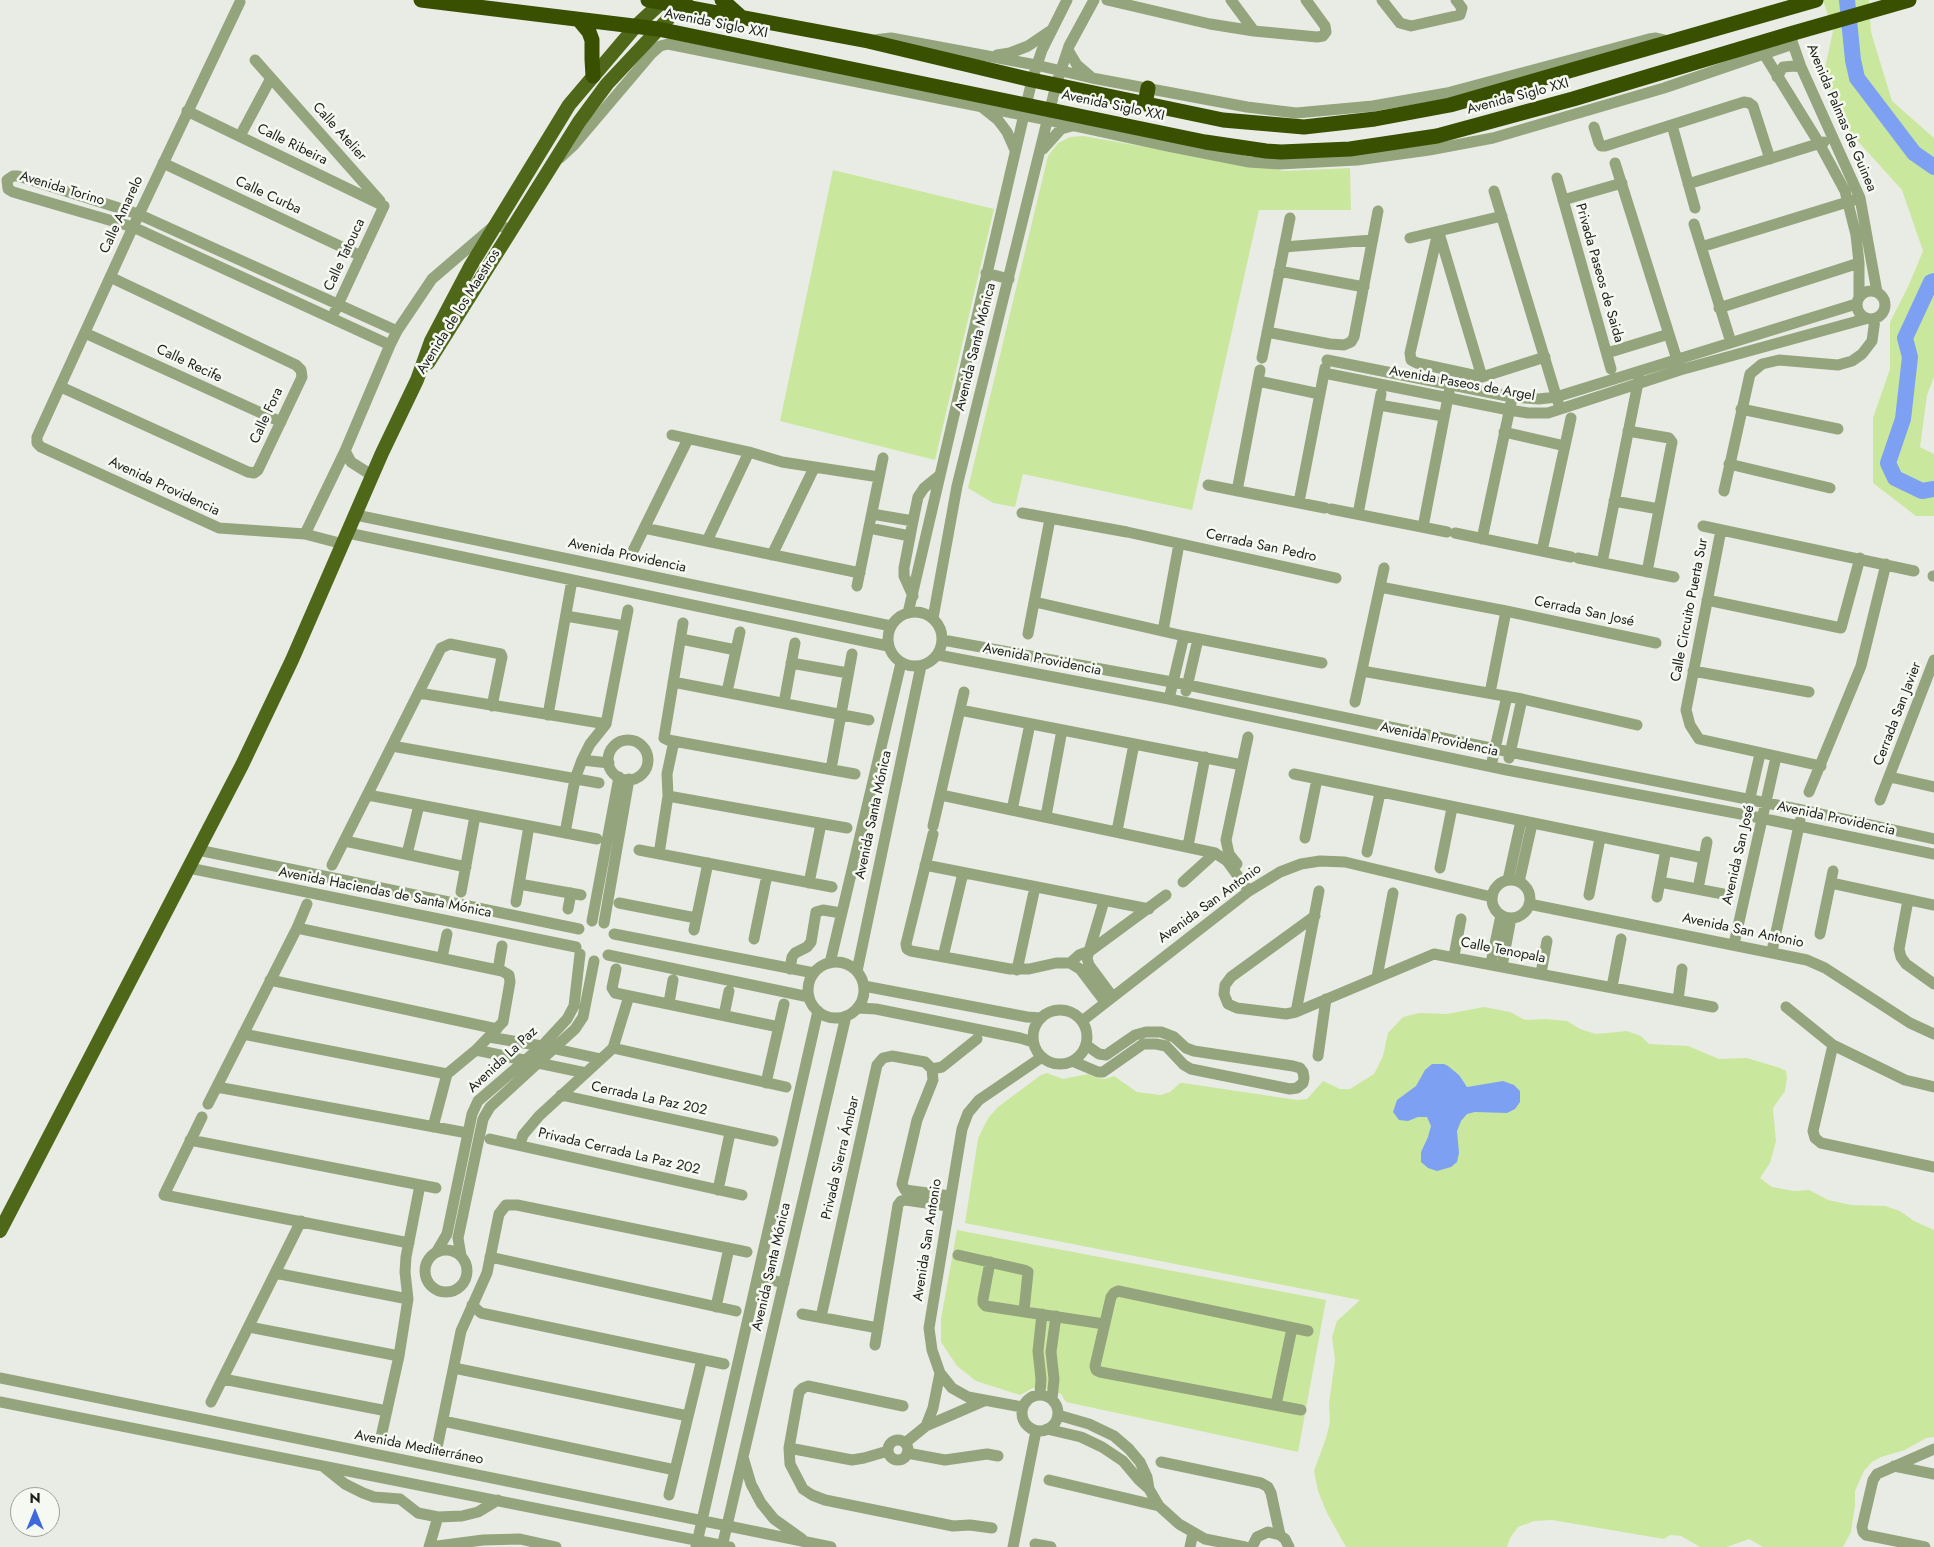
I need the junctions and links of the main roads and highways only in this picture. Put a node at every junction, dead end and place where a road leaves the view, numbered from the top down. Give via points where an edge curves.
1 (421, 0) edge
2 (722, 0) edge
3 (1816, 0) edge
4 (1909, 0) edge
5 (658, 1) edge
6 (683, 3) edge
7 (579, 20) junction
8 (746, 20) junction
9 (636, 26) junction
10 (658, 29) junction
11 (594, 76) junction
12 (1148, 88) road end
13 (962, 90) junction
14 (1145, 104) junction
15 (982, 107) road end
16 (417, 380) junction
17 (0, 1231) edge

1 - 7 highway, Avenida Siglo XXI
2 - 8 highway
3 - 14 highway, Avenida Siglo XXI via 1674,42 1449,99 1304,127 1224,120
4 - 13 highway, Avenida Siglo XXI via 1828,23 1792,39 1575,106 1437,136 1265,158 1205,142 1024,110
5 - 6 highway, Avenida Siglo XXI
5 - 9 main road, Avenida de los Maestros
6 - 8 highway, Avenida Siglo XXI
6 - 10 main road, Avenida de los Maestros
7 - 9 highway, Avenida Siglo XXI
7 - 11 highway via 592,40
8 - 14 highway, Avenida Siglo XXI via 868,41
9 - 10 highway, Avenida Siglo XXI
9 - 11 main road, Avenida de los Maestros
10 - 13 highway, Avenida Siglo XXI via 699,43 880,80
10 - 16 main road, Avenida de los Maestros via 607,84 578,122
11 - 16 main road, Avenida de los Maestros via 569,105 470,267 431,341
12 - 14 highway
13 - 15 highway
16 - 17 main road via 242,765

